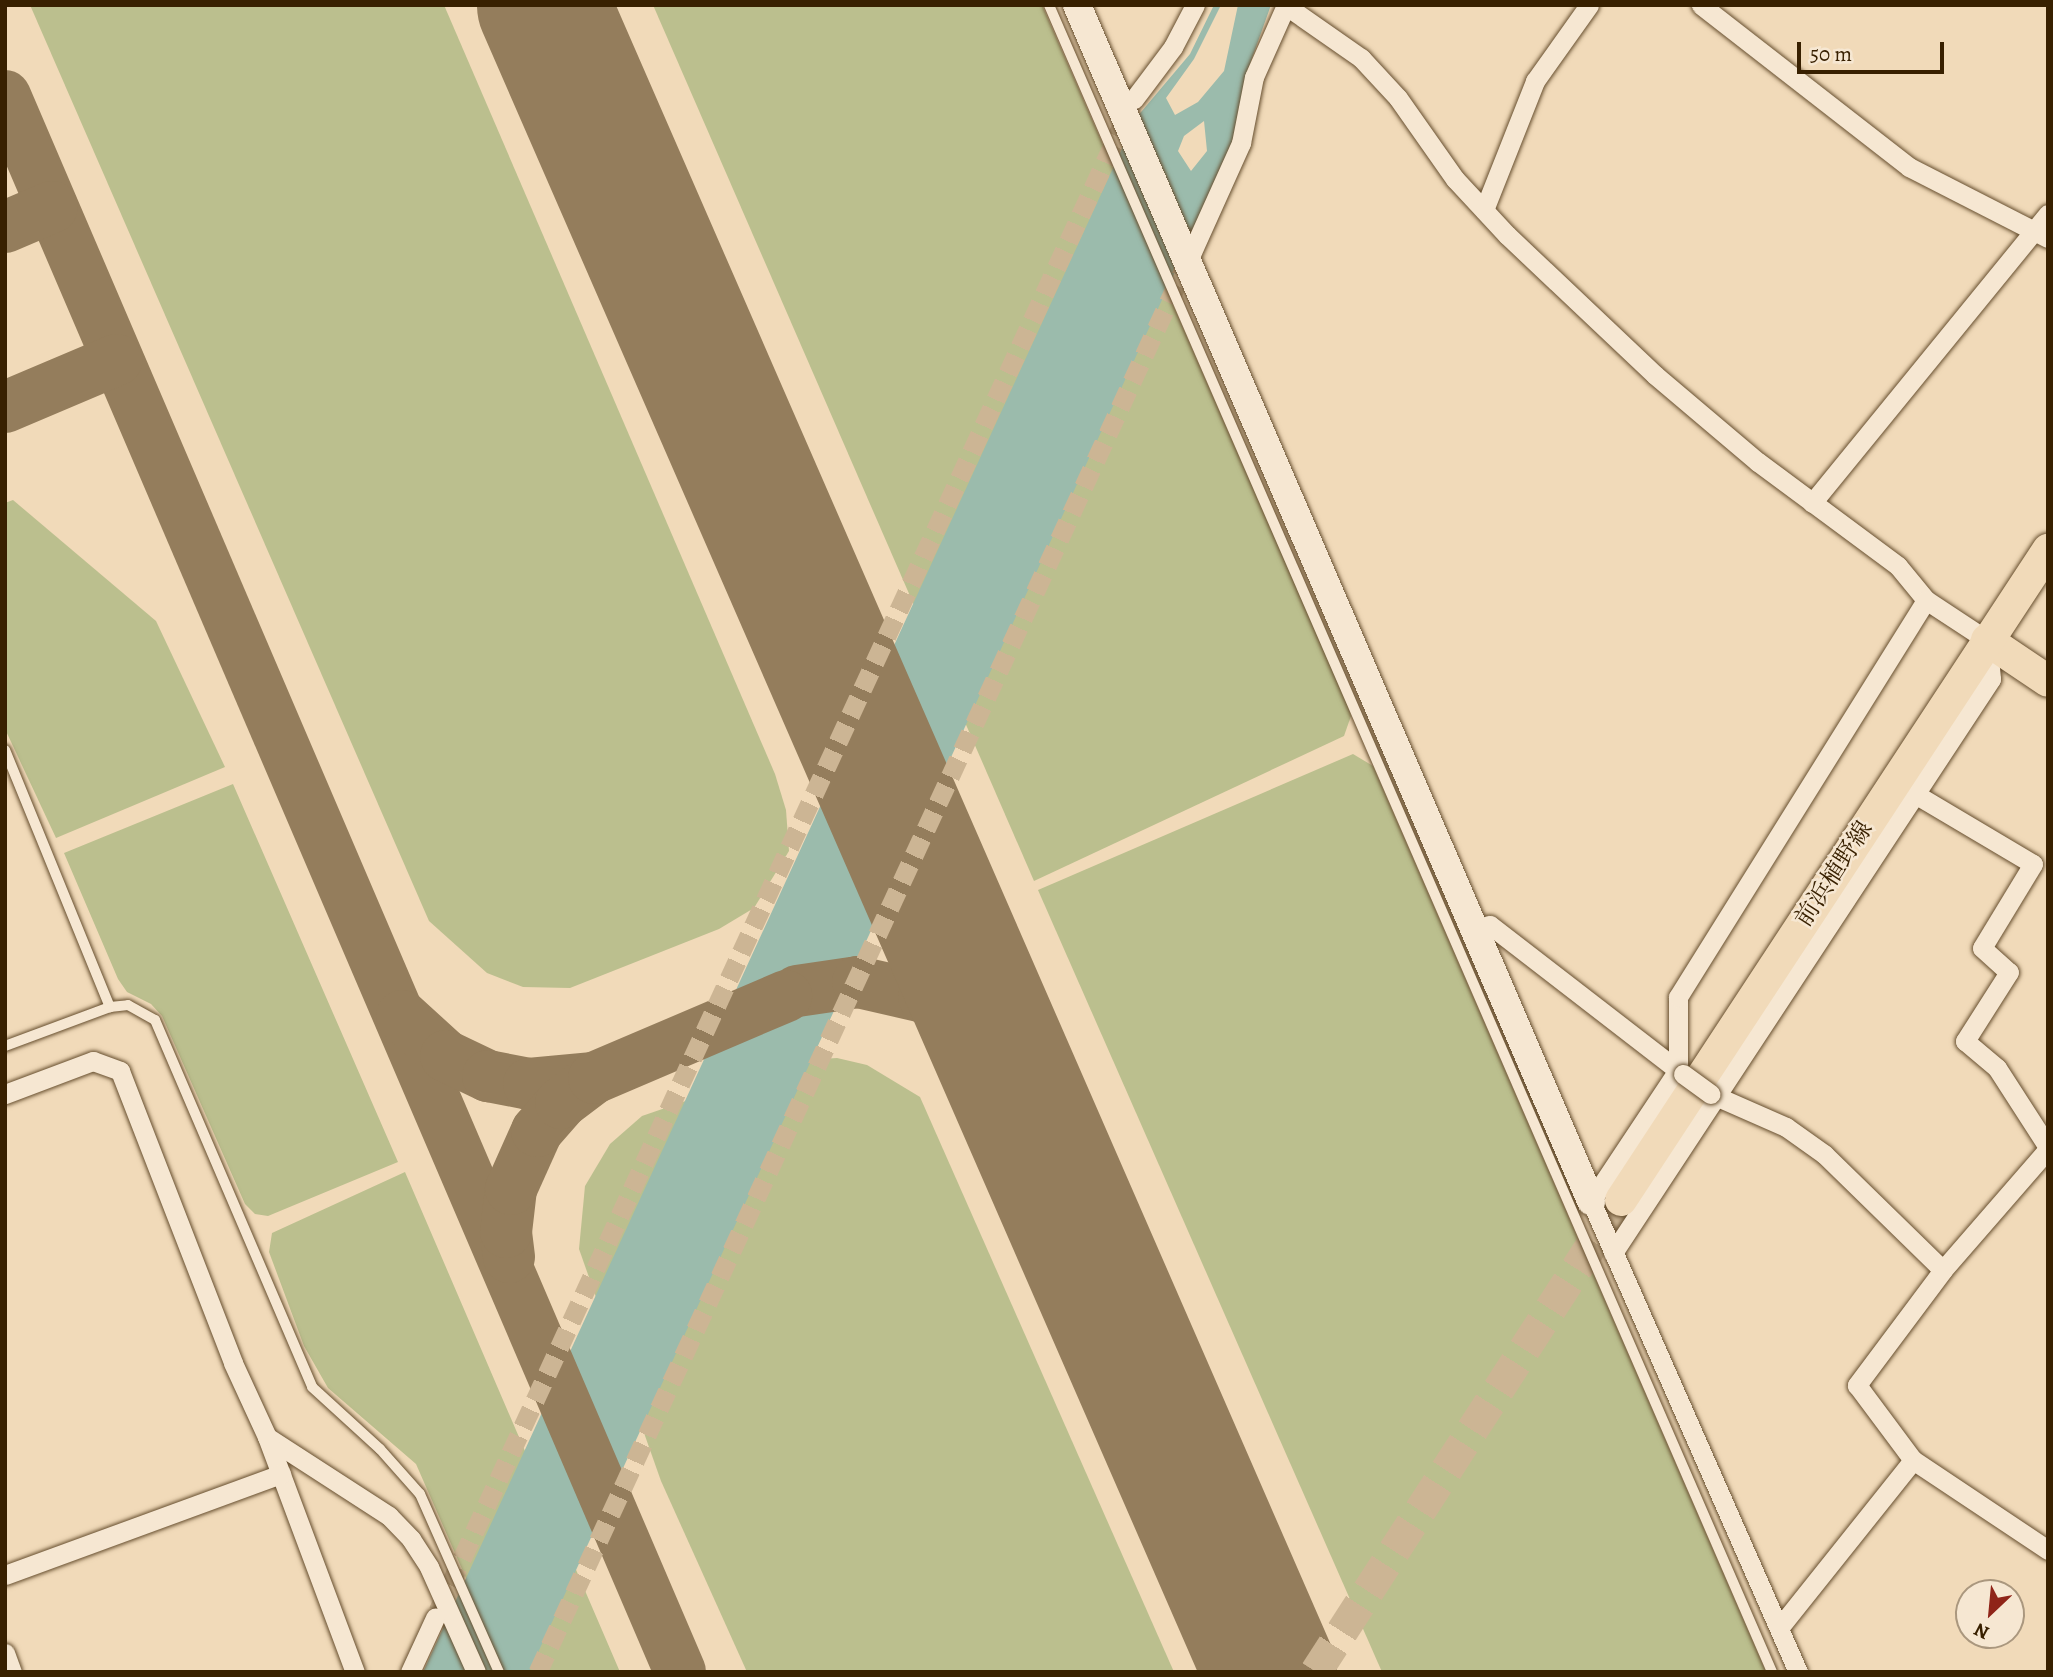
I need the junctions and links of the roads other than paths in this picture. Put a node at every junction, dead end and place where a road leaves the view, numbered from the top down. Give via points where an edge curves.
1 (1049, 5) edge
2 (1077, 5) edge
3 (1195, 5) edge
4 (1589, 5) edge
5 (1701, 5) edge
6 (1285, 6) edge
7 (1135, 99) tunnel mouth
8 (1485, 210) junction
9 (2048, 214) edge
10 (2041, 234) edge
11 (1192, 252) tunnel mouth
12 (1812, 503) junction
13 (2048, 550) edge
14 (1926, 600) junction
15 (1987, 640) junction
16 (2048, 681) edge
17 (5, 750) edge
18 (1916, 794) junction
19 (1476, 928) junction
20 (110, 1007) junction
21 (5, 1046) edge
22 (1681, 1072) junction
23 (5, 1094) edge
24 (1714, 1096) junction
25 (2048, 1148) edge
26 (1606, 1200) junction
27 (1613, 1253) junction
28 (1943, 1270) junction
29 (267, 1437) junction
30 (1913, 1460) junction
31 (281, 1474) junction
32 (2048, 1550) edge
33 (5, 1574) edge
34 (435, 1618) tunnel mouth
35 (1779, 1628) junction
36 (5, 1653) edge
37 (12, 1672) edge
38 (355, 1672) edge
39 (410, 1672) edge
40 (476, 1672) edge
41 (499, 1672) edge
42 (1772, 1672) edge
43 (1798, 1672) edge

1 - 42 lane
2 - 19 street
3 - 7 street via 1173,47
4 - 8 street via 1535,81
5 - 10 street via 1909,167
6 - 8 street via 1361,58
6 - 11 street via 1254,77 1241,143
8 - 12 street via 1656,375
9 - 10 street
10 - 12 street
12 - 14 street via 1898,566
13 - 15 main road, 前浜植野線
14 - 15 street
14 - 22 street via 1678,997
15 - 16 main road
15 - 18 street via 1991,679
15 - 26 main road, 前浜植野線
17 - 20 lane
18 - 24 street
18 - 25 street via 2033,864 1982,948 2009,972 1965,1041 1997,1068
19 - 22 street via 1490,926
19 - 26 street
20 - 21 lane
20 - 41 lane via 128,1005 155,1020 313,1387 380,1449 420,1494
22 - 24 street, bridge
22 - 26 street
23 - 29 street via 93,1062 120,1071 233,1363
24 - 27 street
24 - 28 street via 1786,1127 1824,1154
25 - 28 street
26 - 27 street
27 - 35 street
28 - 30 street via 1857,1385
29 - 31 street
29 - 40 street via 389,1516 411,1539 429,1567
30 - 32 street
30 - 35 street
31 - 33 street
31 - 38 street
34 - 39 street
35 - 43 street
36 - 37 street

